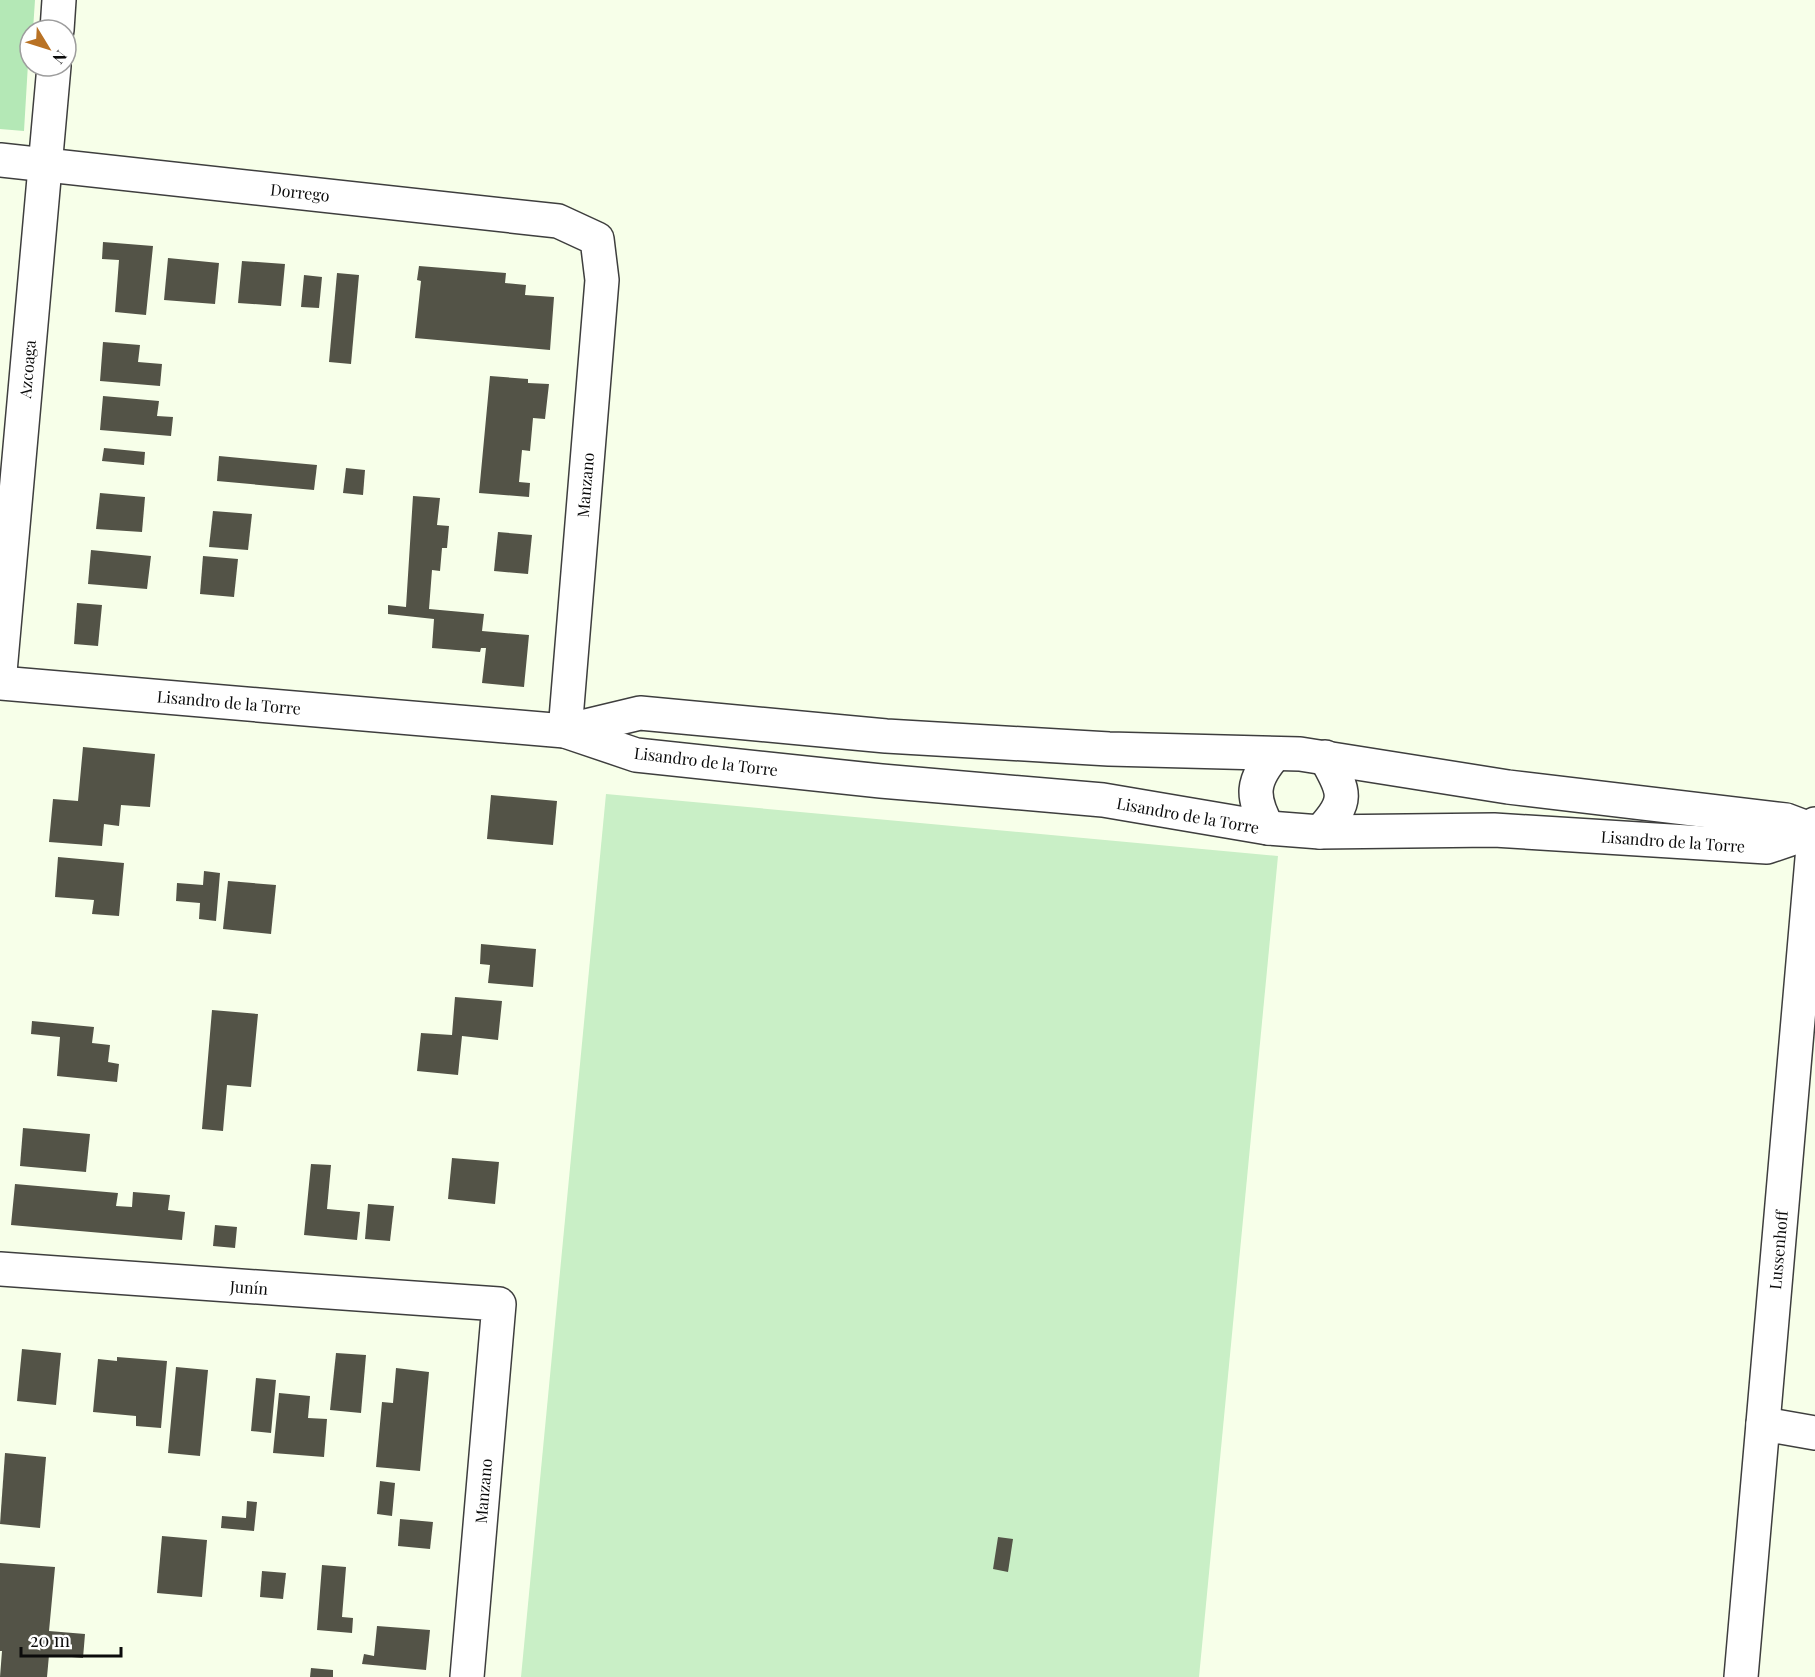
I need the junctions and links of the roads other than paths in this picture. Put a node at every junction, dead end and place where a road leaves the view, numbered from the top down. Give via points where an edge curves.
1 (59, 0) edge
2 (58, 18) edge
3 (53, 78) edge
4 (0, 160) edge
5 (45, 164) junction
6 (597, 239) joint
7 (0, 672) edge
8 (0, 683) edge
9 (565, 730) junction
10 (886, 736) junction
11 (1109, 749) junction
12 (1275, 754) junction
13 (1325, 757) junction
14 (881, 781) junction
15 (1103, 800) junction
16 (1815, 824) edge
17 (1268, 828) junction
18 (1815, 831) edge
19 (1320, 832) junction
20 (0, 1269) edge
21 (499, 1304) joint
22 (1763, 1424) junction
23 (1815, 1433) edge
24 (467, 1677) edge
25 (1741, 1677) edge

1 - 2 street
3 - 5 street, Azcoaga
4 - 5 street, Dorrego
5 - 6 street, Dorrego via 558,221
5 - 7 street, Azcoaga
6 - 9 street, Manzano via 602,280
8 - 9 street, Lisandro de la Torre
9 - 10 street, Lisandro de la Torre via 640,713
9 - 14 street, Lisandro de la Torre via 636,755
10 - 11 street, Lisandro de la Torre
10 - 14 street
11 - 12 street, Lisandro de la Torre
11 - 15 street
12 - 13 street, Lisandro de la Torre
12 - 17 street via 1261,770 1256,786 1255,800
13 - 18 street, Lisandro de la Torre via 1508,787 1786,820
13 - 19 street via 1343,790 1341,804
14 - 15 street, Lisandro de la Torre
15 - 17 street, Lisandro de la Torre
16 - 18 street, Lussenhoff
17 - 19 street, Lisandro de la Torre
18 - 19 street, Lisandro de la Torre via 1767,847 1494,830
18 - 22 street, Lussenhoff
20 - 21 street, Junín
21 - 24 street, Manzano
22 - 23 street
22 - 25 street, Lussenhoff

